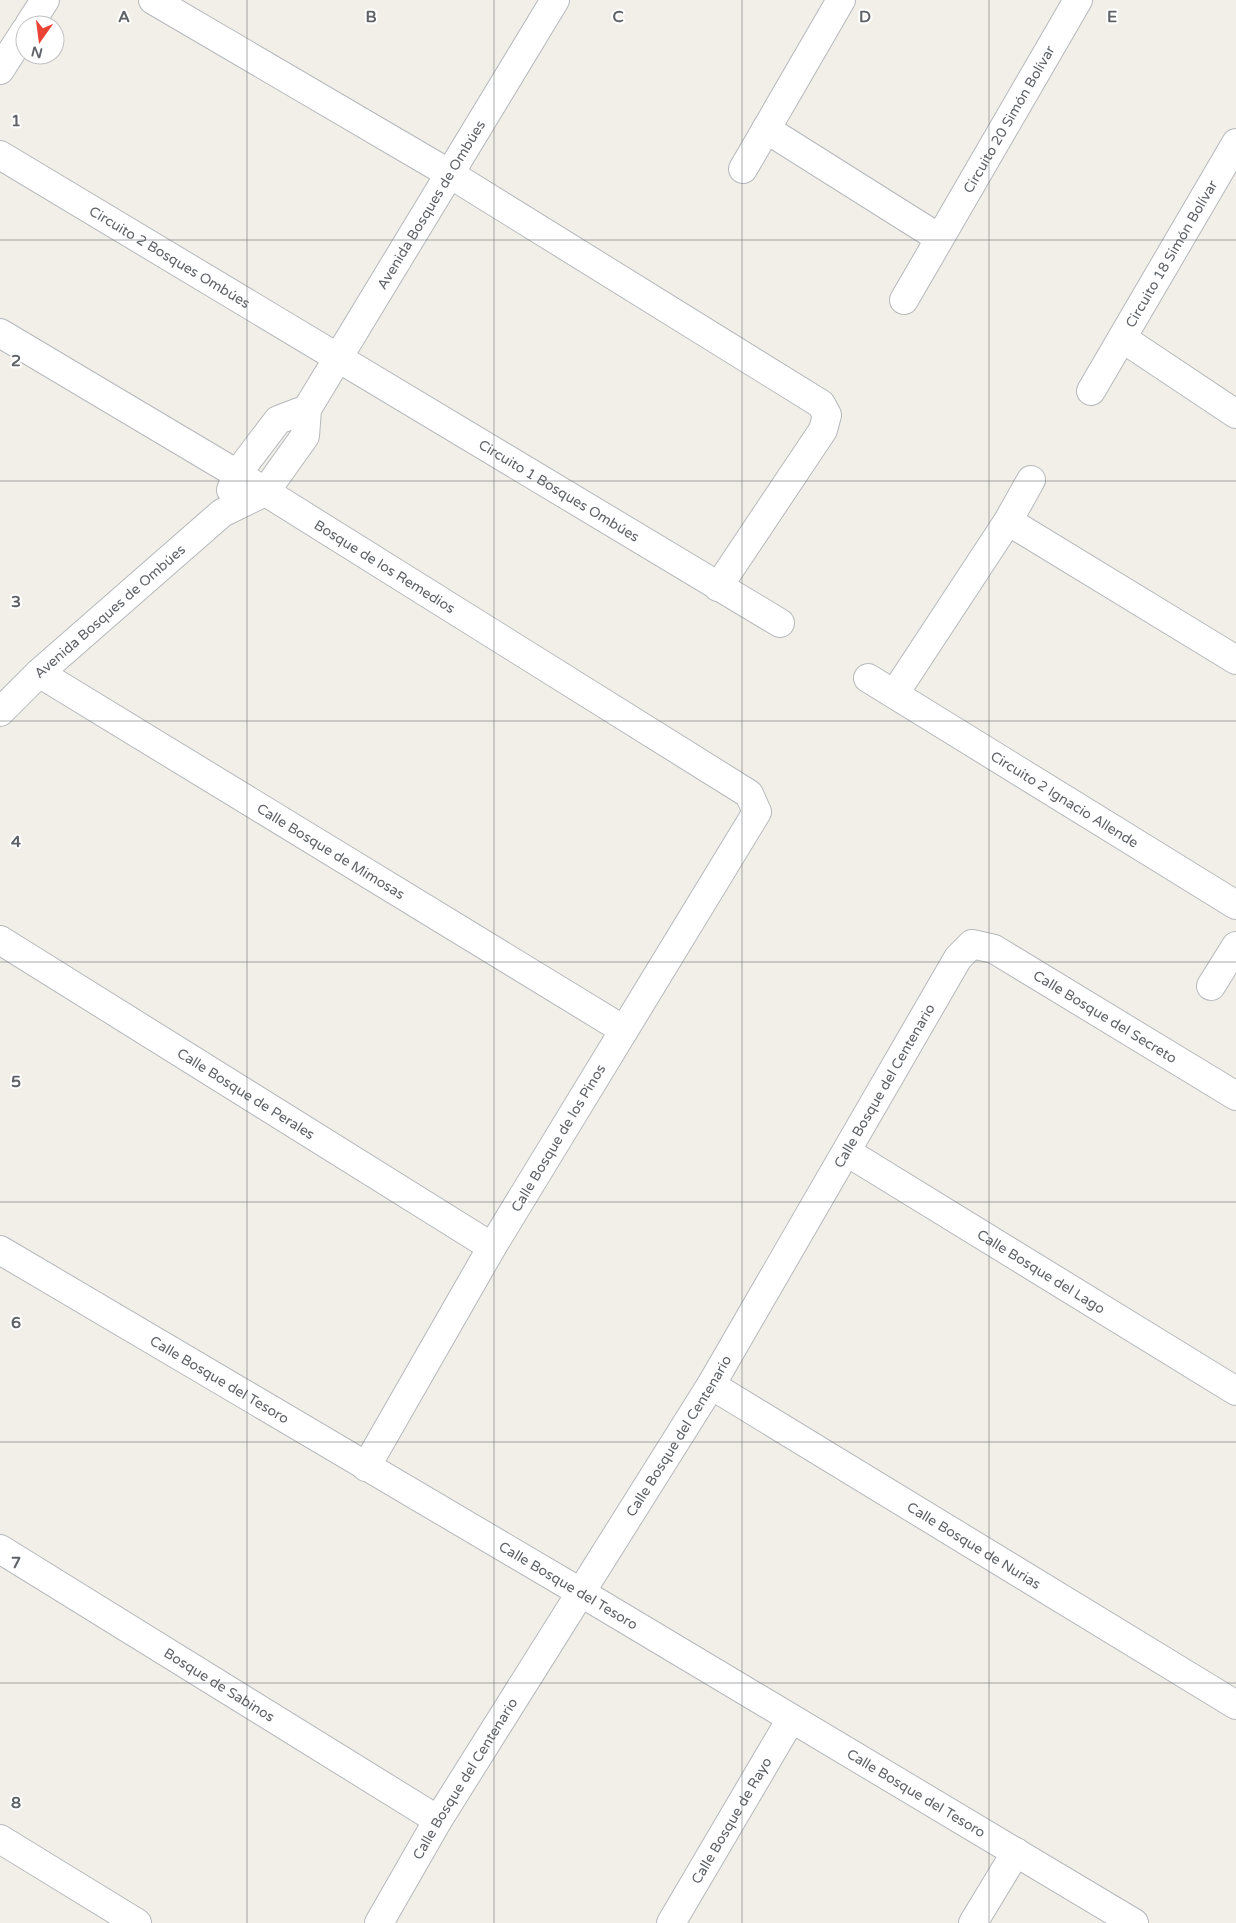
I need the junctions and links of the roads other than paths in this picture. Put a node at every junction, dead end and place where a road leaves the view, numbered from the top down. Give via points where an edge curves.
1 (45, 0) edge
2 (153, 0) edge
3 (555, 0) edge
4 (841, 0) edge
5 (1078, 0) edge
6 (35, 15) edge
7 (15, 47) edge
8 (0, 70) edge
9 (766, 129) junction
10 (1236, 143) edge
11 (0, 155) edge
12 (742, 169) dead end
13 (450, 174) junction
14 (939, 238) junction
15 (904, 300) dead end
16 (0, 333) edge
17 (1122, 338) junction
18 (338, 358) junction
19 (1090, 391) dead end
20 (307, 409) junction
21 (1236, 414) edge
22 (237, 474) junction
23 (1031, 480) dead end
24 (265, 492) junction
25 (222, 513) junction
26 (1008, 520) junction
27 (718, 587) junction
28 (780, 623) dead end
29 (1236, 660) edge
30 (39, 673) junction
31 (868, 678) dead end
32 (895, 693) junction
33 (0, 712) edge
34 (757, 812) joint
35 (1236, 904) edge
36 (0, 940) edge
37 (972, 944) joint
38 (1236, 946) edge
39 (1211, 986) dead end
40 (624, 1030) junction
41 (1236, 1096) edge
42 (846, 1152) junction
43 (492, 1247) junction
44 (0, 1250) edge
45 (711, 1385) junction
46 (1236, 1391) edge
47 (366, 1466) junction
48 (0, 1549) edge
49 (580, 1592) junction
50 (1236, 1705) edge
51 (792, 1719) junction
52 (438, 1820) junction
53 (0, 1839) edge
54 (1016, 1852) junction
55 (137, 1923) edge
56 (379, 1923) edge
57 (671, 1923) edge
58 (973, 1923) edge
59 (1134, 1923) edge

1 - 6 street
2 - 13 street
3 - 13 street, Avenida Bosques de Ombúes
4 - 9 street
5 - 14 street, Circuito 20 Simón Bolívar
7 - 8 street
9 - 12 street
9 - 14 street
10 - 17 street, Circuito 18 Simón Bolívar
11 - 18 street, Circuito 2 Bosques Ombúes
13 - 18 street, Avenida Bosques de Ombúes
13 - 27 street via 821,404 827,415 823,430
14 - 15 street, Circuito 20 Simón Bolívar
16 - 22 street, Bosque de los Remedios
17 - 19 street, Circuito 18 Simón Bolívar
17 - 21 street, Circuito 18 Simón Bolívar
18 - 20 street, Avenida Bosques de Ombúes
18 - 27 street, Circuito 1 Bosques Ombúes
20 - 22 street, Avenida Bosques de Ombúes via 278,420
20 - 24 street, Avenida Bosques de Ombúes via 305,436
22 - 24 street, Bosque de los Remedios
22 - 25 street, Avenida Bosques de Ombúes
23 - 26 street
24 - 25 street, Avenida Bosques de Ombúes
24 - 34 street, Bosque de los Remedios via 749,794
25 - 30 street, Avenida Bosques de Ombúes
26 - 29 street
26 - 32 street
27 - 28 street, Circuito 1 Bosques Ombúes
30 - 33 street, Avenida Bosques de Ombúes
30 - 40 street, Calle Bosque de Mimosas
31 - 32 street, Circuito 2 Ignacio Allende
32 - 35 street, Circuito 2 Ignacio Allende
34 - 40 street, Calle Bosque de los Pinos
36 - 43 street, Calle Bosque de Perales
37 - 41 street, Calle Bosque del Secreto via 994,949
37 - 42 street, Calle Bosque del Centenario via 958,958
38 - 39 street
40 - 43 street, Calle Bosque de los Pinos
42 - 45 street, Calle Bosque del Centenario
42 - 46 street, Calle Bosque del Lago
43 - 47 street, Calle Bosque de los Pinos
44 - 47 street, Calle Bosque del Tesoro
45 - 49 street, Calle Bosque del Centenario
45 - 50 street, Calle Bosque de Nurias
47 - 49 street, Calle Bosque del Tesoro
48 - 52 street, Bosque de Sabinos
49 - 51 street, Calle Bosque del Tesoro
49 - 52 street, Calle Bosque del Centenario
51 - 54 street, Calle Bosque del Tesoro
51 - 57 street, Calle Bosque de Rayo
52 - 56 street, Calle Bosque del Centenario
53 - 55 street
54 - 58 street
54 - 59 street, Calle Bosque del Tesoro

